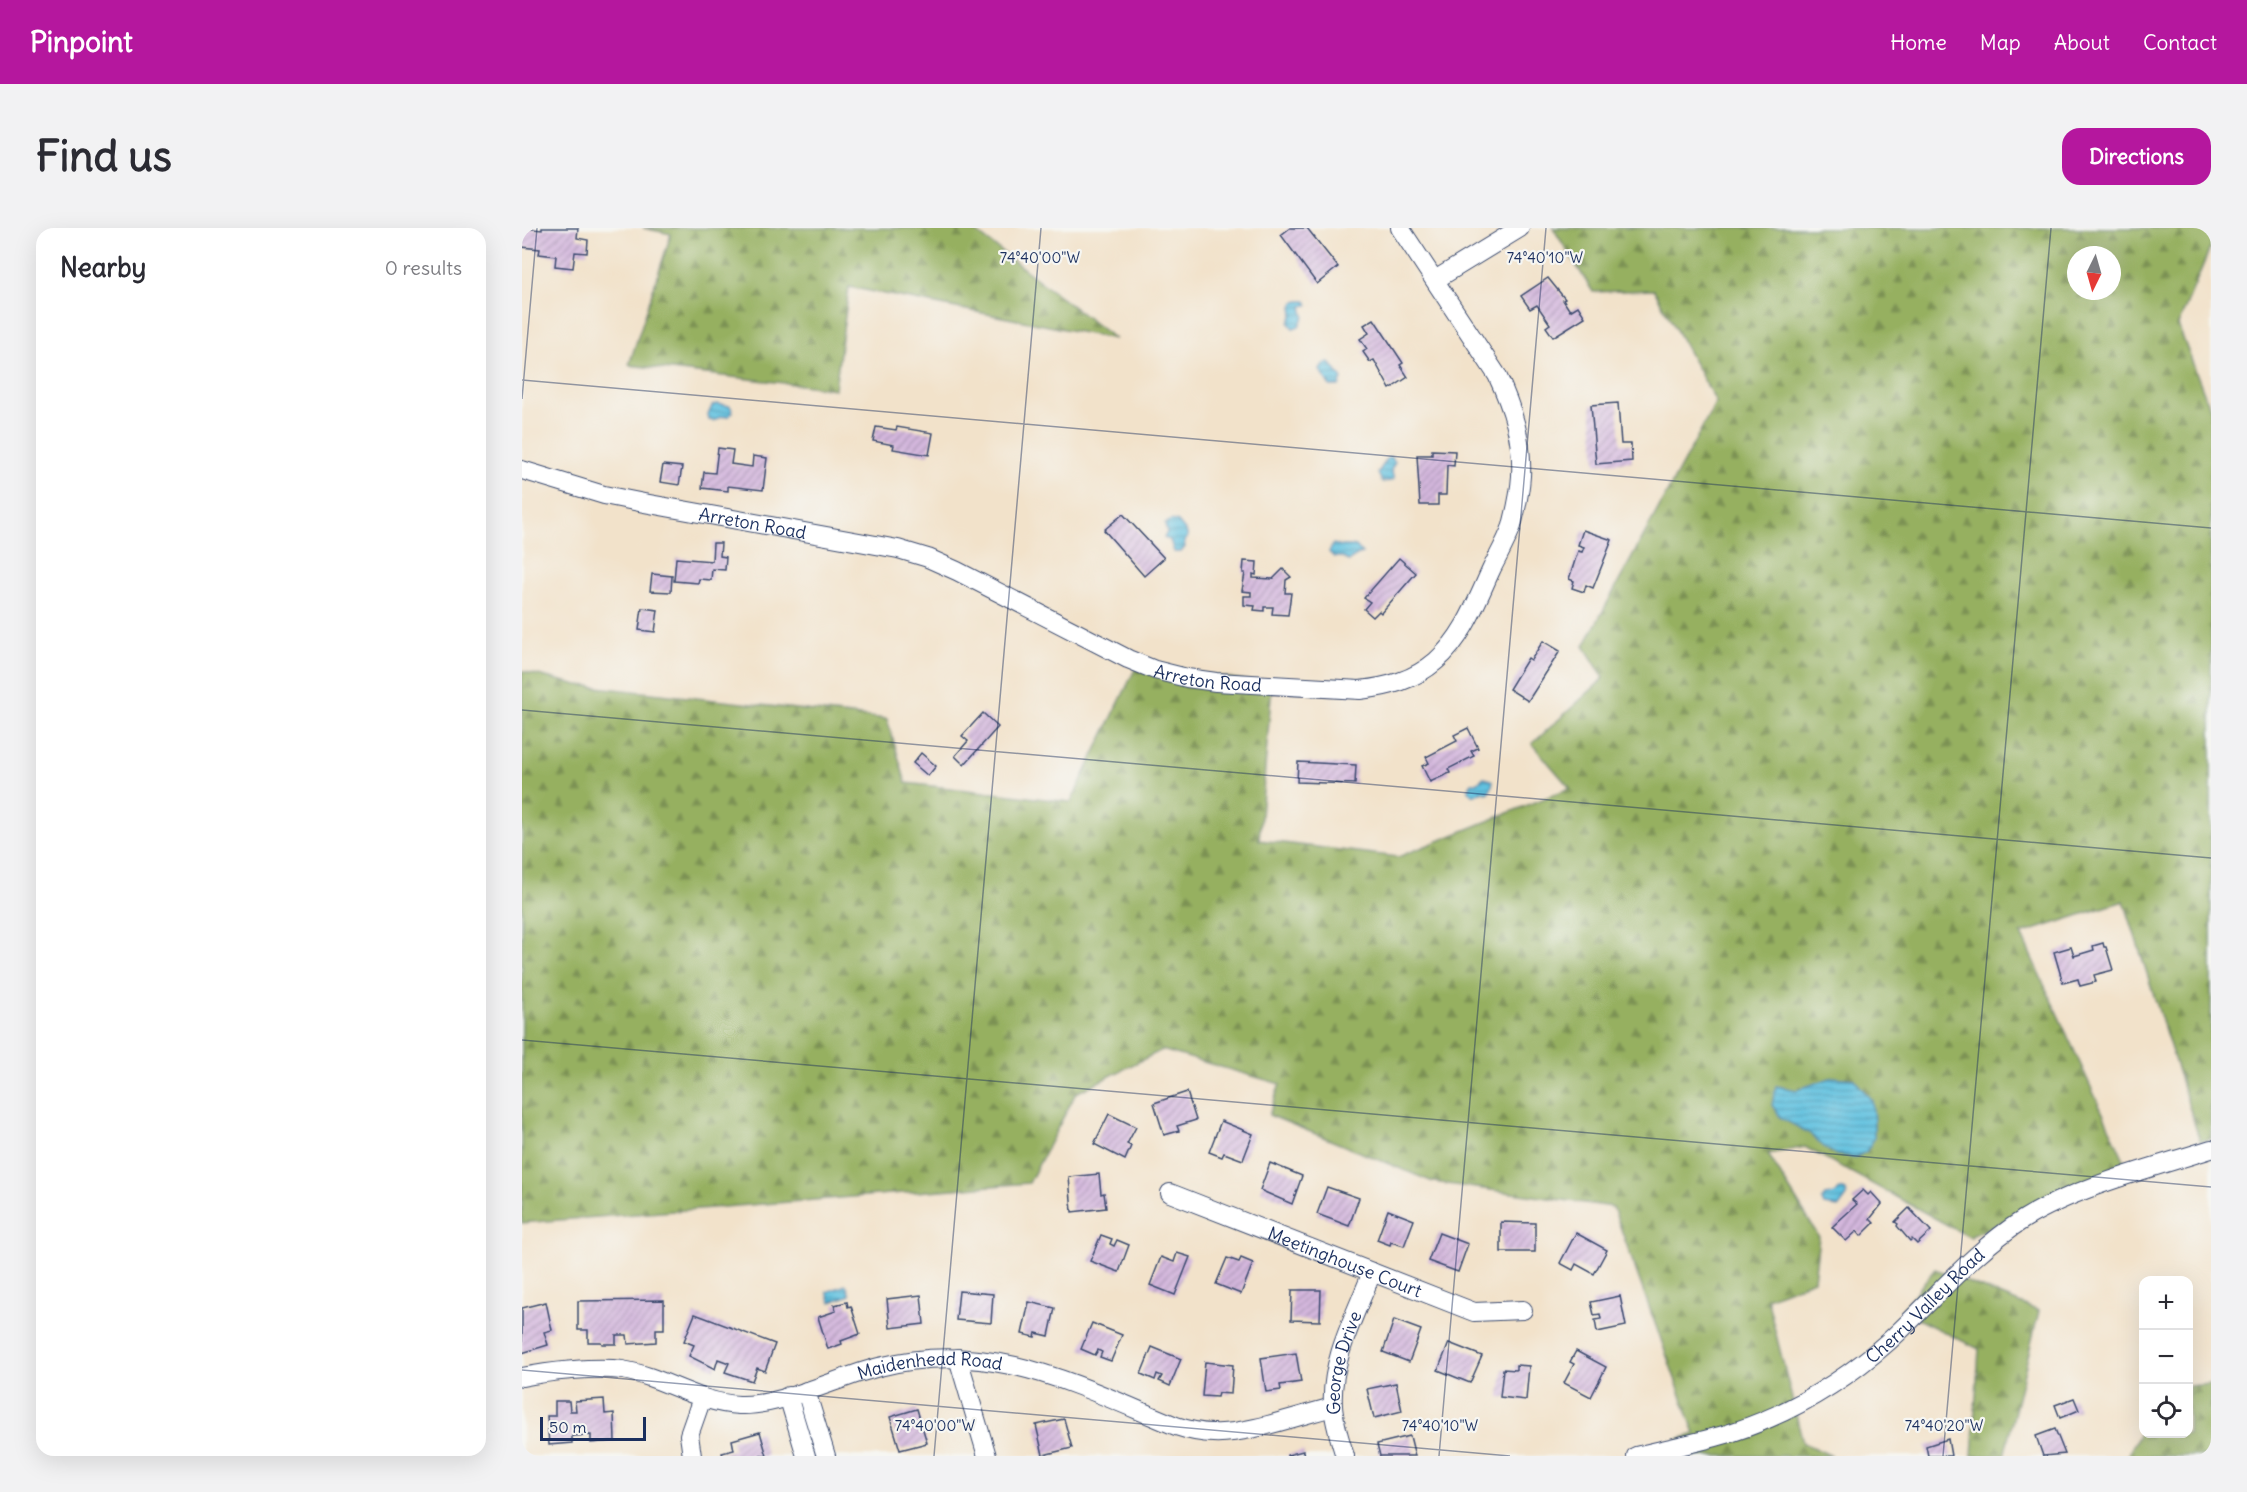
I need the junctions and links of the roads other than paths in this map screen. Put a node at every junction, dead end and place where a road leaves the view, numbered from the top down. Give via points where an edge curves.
1 (1400, 228) edge
2 (1520, 228) edge
3 (1435, 280) junction
4 (522, 470) edge
5 (2211, 1149) edge
6 (1170, 1193) dead end
7 (1372, 1272) junction
8 (1523, 1310) dead end
9 (958, 1358) junction
10 (522, 1377) edge
11 (806, 1391) junction
12 (788, 1396) junction
13 (702, 1398) junction
14 (1333, 1407) junction
15 (692, 1456) edge
16 (806, 1456) edge
17 (826, 1456) edge
18 (987, 1456) edge
19 (1345, 1456) edge
20 (1636, 1456) edge

1 - 3 street, Arreton Road
2 - 3 street
3 - 4 street, Arreton Road via 1509,399 1520,452 1518,502 1506,539 1450,647 1420,673 1381,688 1216,682 1166,672 1128,659 957,571 908,552 621,498
5 - 20 street, Cherry Valley Road via 2074,1195 2024,1219 1974,1256 1874,1354 1799,1405 1734,1432
6 - 7 street, Meetinghouse Court
7 - 8 street, Meetinghouse Court via 1474,1312
7 - 14 street, George Drive via 1337,1363
9 - 11 street, Maidenhead Road via 891,1364
9 - 14 street, Maidenhead Road via 995,1361 1046,1373 1176,1426 1215,1434
9 - 18 street
10 - 13 street, Maidenhead Road via 621,1369
11 - 12 street, Maidenhead Road
11 - 17 street
12 - 13 street, Maidenhead Road via 740,1406
12 - 16 street
13 - 15 street via 689,1435
14 - 19 street, George Drive

